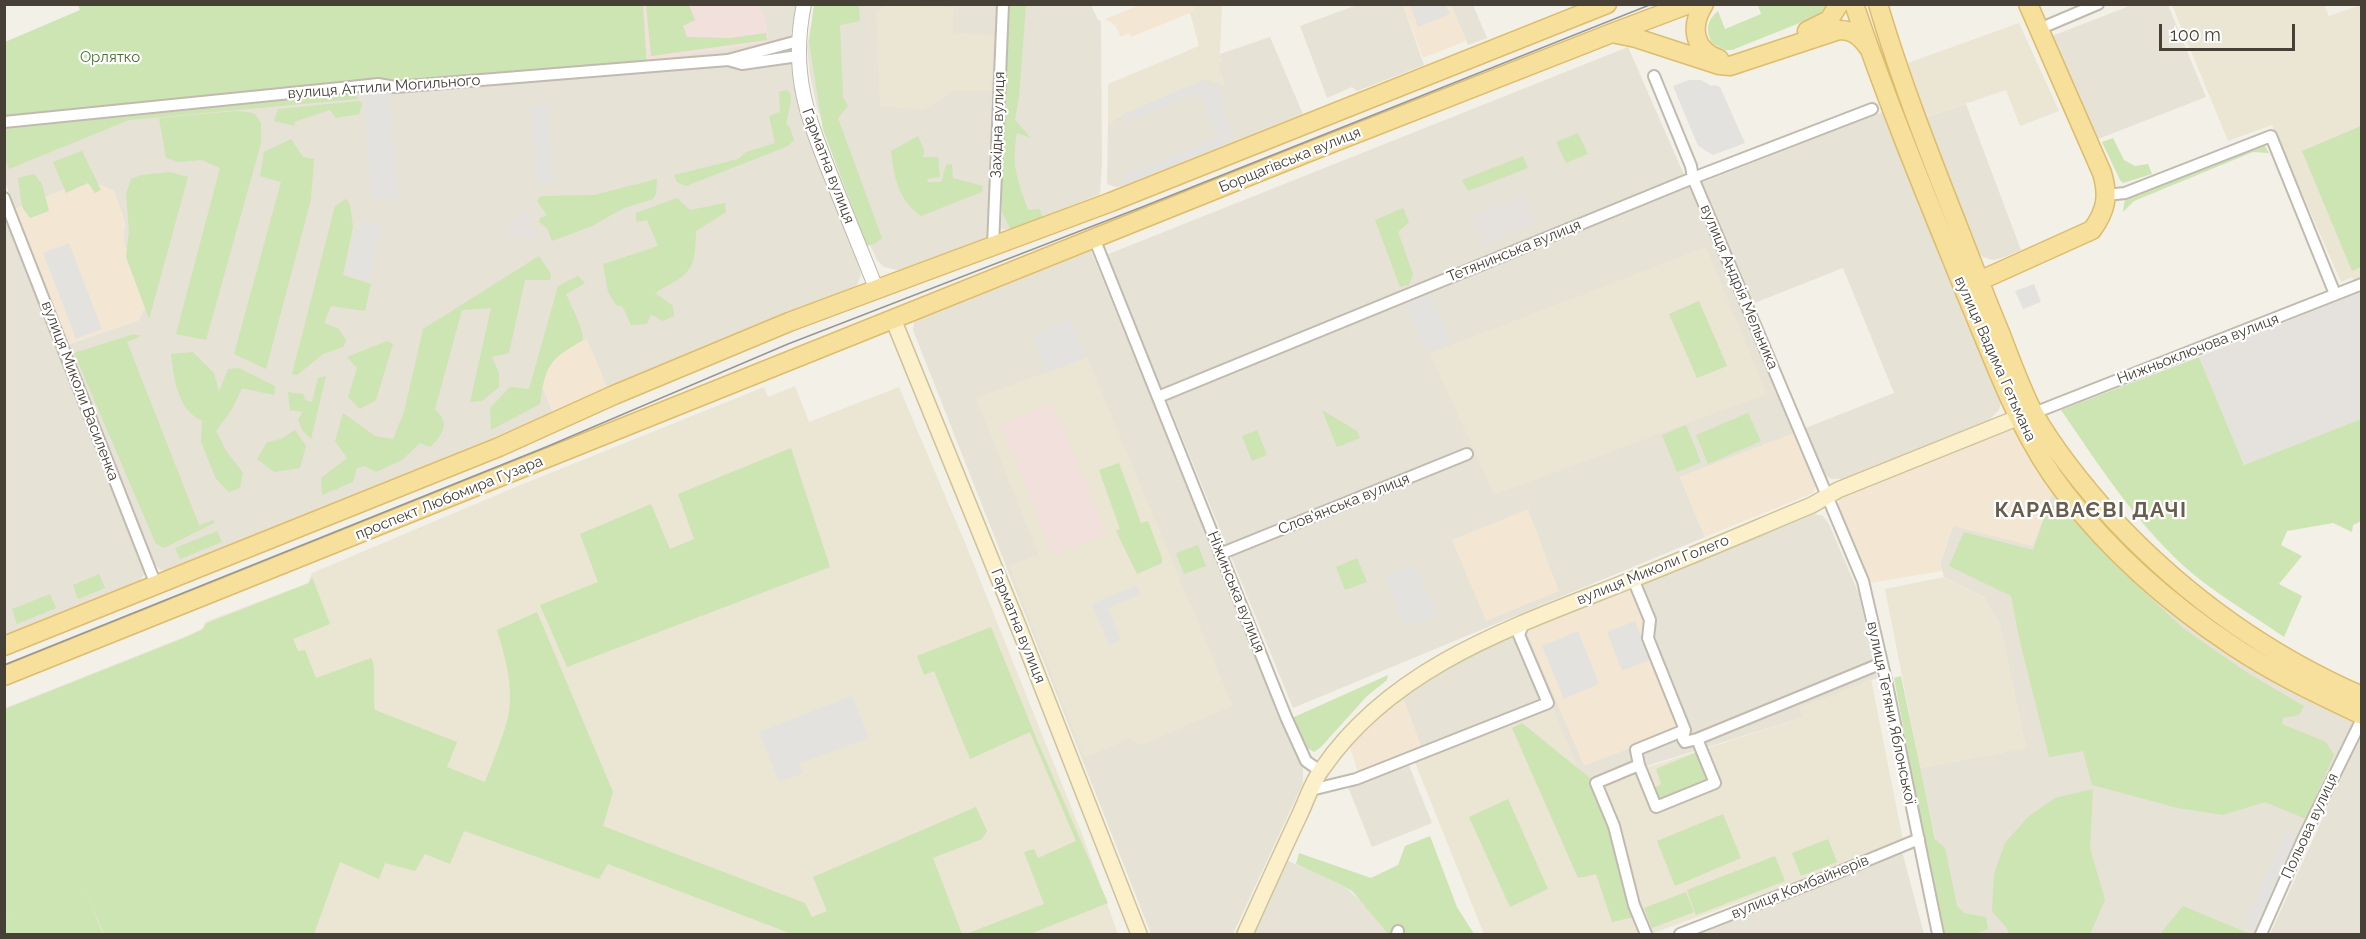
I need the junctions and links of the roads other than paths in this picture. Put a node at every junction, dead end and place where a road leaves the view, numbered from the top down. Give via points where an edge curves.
1 (804, 4) edge
2 (1003, 4) edge
3 (1607, 4) edge
4 (1689, 4) edge
5 (1704, 4) edge
6 (1839, 4) edge
7 (1854, 4) edge
8 (1878, 4) edge
9 (2028, 4) edge
10 (2098, 4) edge
11 (2039, 29) junction
12 (1612, 33) junction
13 (798, 41) junction
14 (1869, 48) junction
15 (798, 56) junction
16 (728, 60) junction
17 (1654, 76) dead end
18 (1872, 109) dead end
19 (4, 122) edge
20 (1693, 178) junction
21 (2107, 195) junction
22 (4, 198) edge
23 (1094, 238) junction
24 (993, 246) junction
25 (1979, 281) junction
26 (2361, 284) edge
27 (876, 288) junction
28 (2335, 294) junction
29 (893, 319) junction
30 (1158, 397) junction
31 (2025, 415) junction
32 (1467, 454) dead end
33 (1827, 496) junction
34 (1220, 554) junction
35 (1633, 579) junction
36 (156, 585) junction
37 (1524, 622) junction
38 (4, 646) edge
39 (1882, 663) junction
40 (4, 676) edge
41 (2361, 696) edge
42 (2361, 717) edge
43 (1685, 730) junction
44 (1697, 739) junction
45 (1639, 765) junction
46 (1320, 771) junction
47 (1311, 790) junction
48 (1918, 839) junction
49 (1687, 933) edge
50 (1139, 934) edge
51 (1245, 934) edge
52 (1646, 934) edge
53 (1938, 934) edge
54 (2261, 934) edge

1 - 13 street, Гарматна вулиця
2 - 24 street, Західна вулиця
3 - 24 main road, Борщагівська вулиця
4 - 12 main road, Борщагівська вулиця
5 - 6 main road via 1695,25 1696,38 1708,54 1728,60 1823,25
7 - 14 main road, вулиця Вадима Гетьмана
8 - 25 main road, вулиця Вадима Гетьмана via 1893,54
9 - 11 main road
10 - 11 street
11 - 21 main road via 2102,173
12 - 14 main road via 1719,65 1740,64 1839,30 1860,36
12 - 23 main road, Борщагівська вулиця
13 - 15 street, Гарматна вулиця
13 - 16 street, вулиця Аттили Могильного
14 - 31 main road, вулиця Вадима Гетьмана via 1942,234
15 - 16 street, вулиця Аттили Могильного via 742,64
15 - 27 street, Гарматна вулиця via 808,116
16 - 19 street, вулиця Аттили Могильного via 395,87 378,84
17 - 20 street, вулиця Андрія Мельника
18 - 20 street, Тетянинська вулиця
20 - 30 street, Тетянинська вулиця
20 - 33 street, вулиця Андрія Мельника
21 - 25 main road via 2101,218 2092,230
21 - 28 street via 2125,193 2271,136
22 - 36 street, вулиця Миколи Василенка
23 - 29 main road, Борщагівська вулиця
23 - 30 street, Ніжинська вулиця
24 - 27 main road, Борщагівська вулиця
25 - 31 main road, вулиця Вадима Гетьмана
26 - 28 street, Нижньоключова вулиця
27 - 36 main road, проспект Любомира Гузара via 697,359 499,447
28 - 31 street, Нижньоключова вулиця
29 - 40 main road, проспект Любомира Гузара
29 - 50 main road, Гарматна вулиця
30 - 34 street, Ніжинська вулиця
31 - 33 main road, вулиця Миколи Голего
31 - 41 main road, вулиця Вадима Гетьмана via 2087,490 2170,575 2272,650
31 - 42 main road, вулиця Вадима Гетьмана via 2040,458 2066,494 2108,541 2163,592 2233,647
32 - 34 street, Слов'янська вулиця
33 - 35 main road, вулиця Миколи Голего
33 - 39 street, вулиця Тетяни Яблонської via 1863,581
34 - 46 street, Ніжинська вулиця via 1306,760
35 - 37 main road, вулиця Миколи Голего
35 - 43 street via 1650,620 1648,638
36 - 38 main road, проспект Любомира Гузара
37 - 46 main road, вулиця Миколи Голего via 1453,655 1386,698
37 - 47 street via 1519,635 1548,703 1356,779
39 - 44 street
39 - 48 street, вулиця Тетяни Яблонської
42 - 54 street, Польова вулиця
43 - 44 street via 1685,742
43 - 45 street via 1636,750
44 - 45 street via 1715,783 1656,807
45 - 52 street via 1596,783 1614,826 1634,905
46 - 47 main road
47 - 51 main road
48 - 49 street, вулиця Комбайнерів
48 - 53 street, вулиця Тетяни Яблонської

